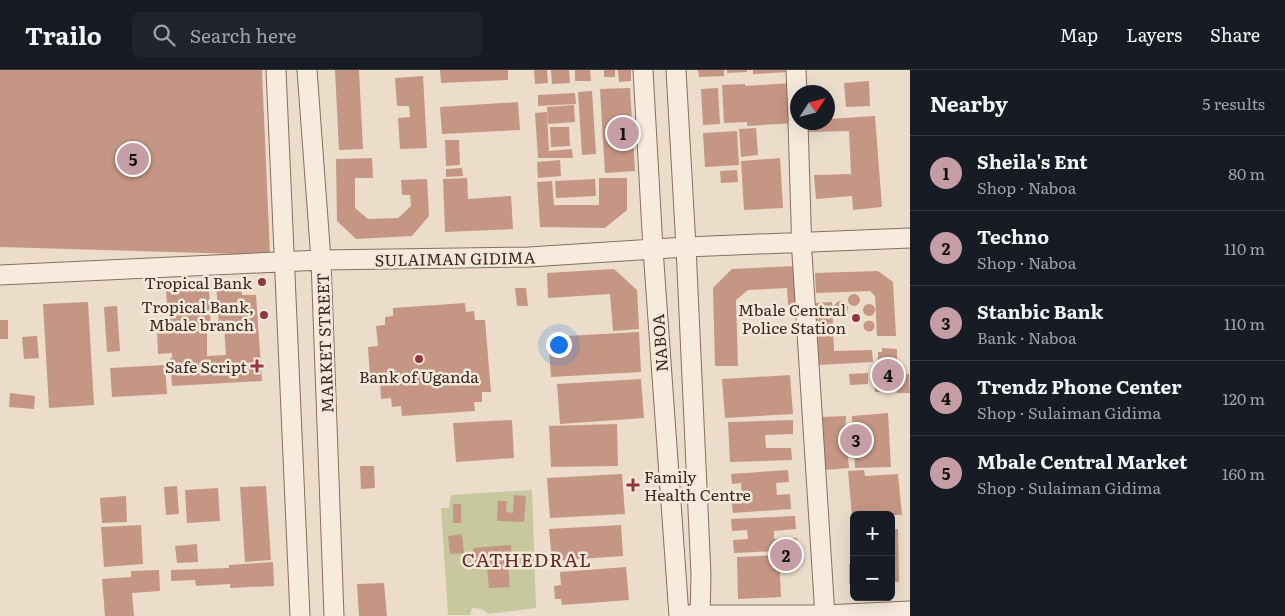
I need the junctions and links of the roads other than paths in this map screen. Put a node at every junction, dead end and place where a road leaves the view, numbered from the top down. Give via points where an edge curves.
1 (276, 70) edge
2 (307, 70) edge
3 (643, 70) edge
4 (676, 70) edge
5 (796, 70) edge
6 (797, 85) edge
7 (798, 130) edge
8 (910, 238) edge
9 (802, 242) junction
10 (686, 247) junction
11 (653, 249) junction
12 (321, 260) junction
13 (285, 262) junction
14 (0, 275) edge
15 (910, 612) edge
16 (700, 615) edge
17 (825, 615) edge
18 (300, 616) edge
19 (334, 616) edge
20 (678, 616) edge

1 - 13 street
2 - 12 street, MARKET STREET
3 - 11 street, NABOA
4 - 10 street, NABOA
5 - 6 street
7 - 9 street
8 - 9 street, SULAIMAN GIDIMA
9 - 10 street, SULAIMAN GIDIMA
9 - 17 street
10 - 11 street, SULAIMAN GIDIMA
10 - 16 street, NABOA
11 - 12 street, SULAIMAN GIDIMA via 529,257
11 - 20 street, NABOA
12 - 13 street, SULAIMAN GIDIMA
12 - 19 street, MARKET STREET
13 - 14 street, SULAIMAN GIDIMA
13 - 18 street
15 - 17 street
16 - 17 street
16 - 20 street

